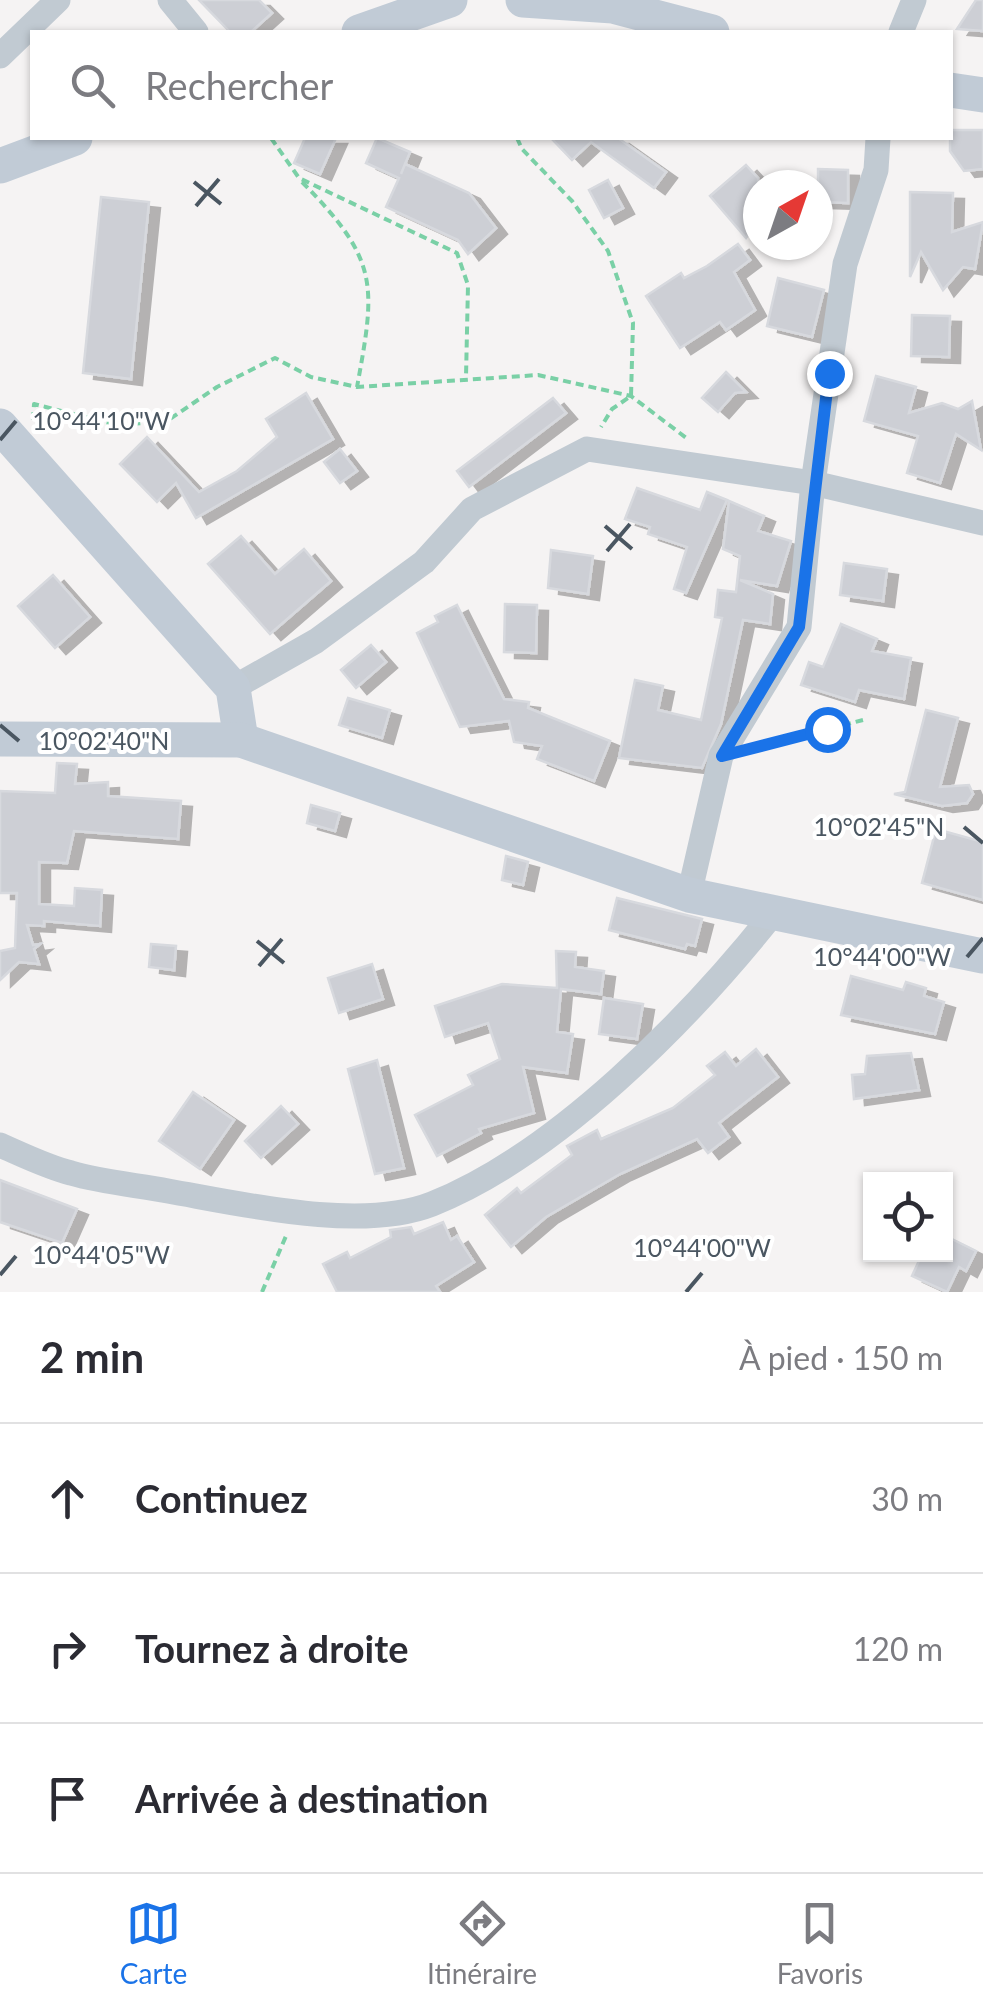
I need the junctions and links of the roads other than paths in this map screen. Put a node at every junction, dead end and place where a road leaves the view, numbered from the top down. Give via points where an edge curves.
1 (58, 0) edge
2 (170, 0) edge
3 (450, 0) edge
4 (524, 0) edge
5 (914, 0) edge
6 (194, 30) edge
7 (364, 30) edge
8 (704, 30) edge
9 (903, 30) edge
10 (0, 56) edge
11 (953, 90) edge
12 (983, 95) edge
13 (71, 140) edge
14 (878, 140) edge
15 (0, 166) edge
16 (0, 426) edge
17 (814, 482) junction
18 (983, 523) edge
19 (233, 688) junction
20 (0, 739) edge
21 (241, 740) junction
22 (690, 895) junction
23 (772, 915) junction
24 (983, 956) edge
25 (0, 1145) edge

1 - 10 street
2 - 6 street
3 - 7 main road
4 - 8 main road via 614,6
5 - 9 street
11 - 12 main road
13 - 15 main road
14 - 17 street via 876,170 845,264
16 - 19 main road
17 - 18 street
17 - 19 street via 587,449 472,509 424,562 316,641
17 - 22 street via 799,627 722,756
19 - 21 main road
20 - 21 main road
21 - 22 main road
22 - 23 main road
23 - 24 main road
23 - 25 street via 730,967 620,1076 534,1148 430,1205 362,1215 296,1214 70,1173

